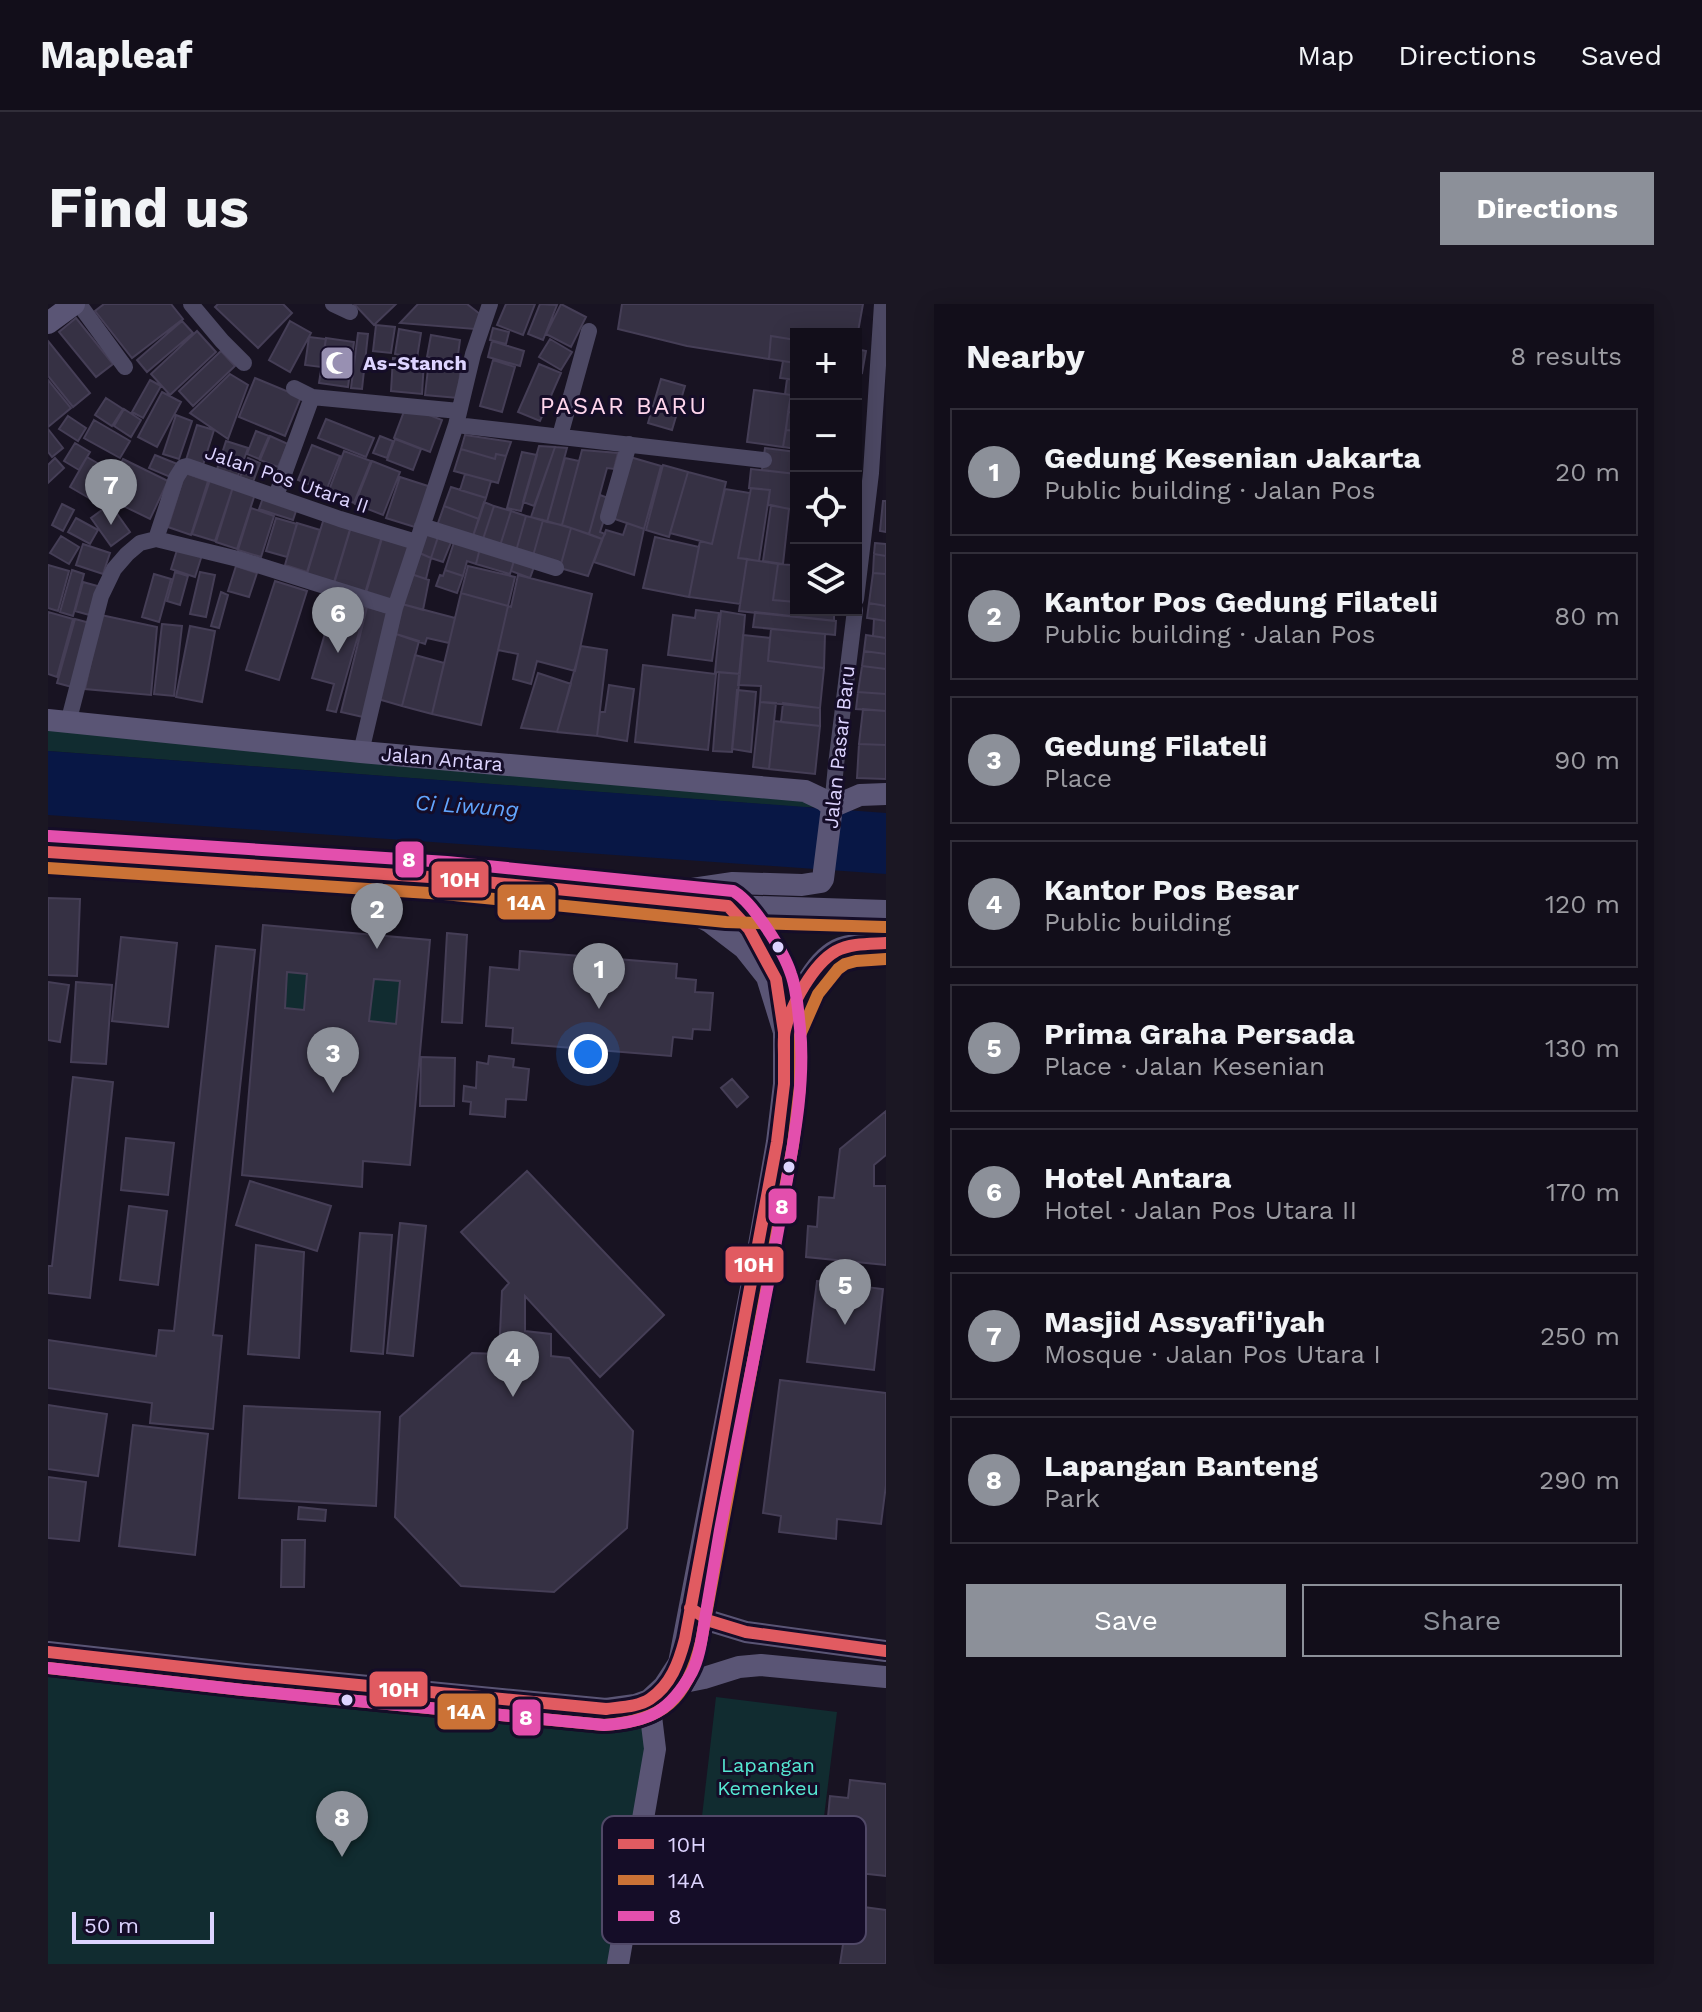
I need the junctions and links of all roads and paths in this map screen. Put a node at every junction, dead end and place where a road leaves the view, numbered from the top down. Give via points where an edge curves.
1 (191, 304) edge
2 (333, 304) edge
3 (490, 304) edge
4 (882, 304) edge
5 (61, 311) edge
6 (350, 312) dead end
7 (589, 331) dead end
8 (244, 363) dead end
9 (125, 367) dead end
10 (294, 388) dead end
11 (312, 397) junction
12 (458, 418) junction
13 (560, 436) junction
14 (629, 444) junction
15 (764, 460) tunnel mouth
16 (276, 496) junction
17 (608, 517) dead end
18 (419, 534) junction
19 (156, 539) junction
20 (860, 544) edge
21 (556, 568) dead end
22 (395, 608) junction
23 (854, 616) edge
24 (58, 722) edge
25 (361, 752) junction
26 (886, 794) edge
27 (832, 808) junction
28 (48, 852) edge
29 (656, 898) junction
30 (886, 911) edge
31 (886, 943) edge
32 (784, 1032) junction
33 (690, 1608) junction
34 (886, 1651) edge
35 (48, 1652) edge
36 (886, 1677) edge
37 (657, 1693) junction
38 (643, 1816) edge
39 (621, 1944) edge
40 (618, 1964) edge

1 - 8 street
2 - 6 street
3 - 12 street
4 - 20 street
5 - 9 street
7 - 13 street
10 - 11 street
11 - 12 street
11 - 16 street
12 - 13 street
12 - 18 street
13 - 14 street
14 - 15 street
14 - 17 street
16 - 18 street, Jalan Pos Utara II via 340,519
16 - 19 street, Jalan Pos Utara II via 183,467
18 - 21 street, Jalan Pos Utara II
18 - 22 street
19 - 22 street
19 - 24 street via 140,543 114,569
22 - 25 street
23 - 27 street, Jalan Pasar Baru
24 - 25 main road, Jalan Antara
25 - 27 main road, Jalan Antara via 805,791
26 - 27 main road via 860,795
27 - 29 main road, Jalan Pasar Baru via 822,878 802,885 733,883
28 - 29 main road via 445,878
29 - 30 main road
29 - 32 main road via 710,922 744,948 767,977
31 - 32 main road via 853,945 827,957 804,986
32 - 33 main road via 777,1142
33 - 34 main road via 710,1621 746,1632
33 - 37 main road via 679,1663
35 - 37 main road via 606,1709 635,1705
36 - 37 main road via 761,1665
37 - 38 main road via 655,1749
39 - 40 main road

